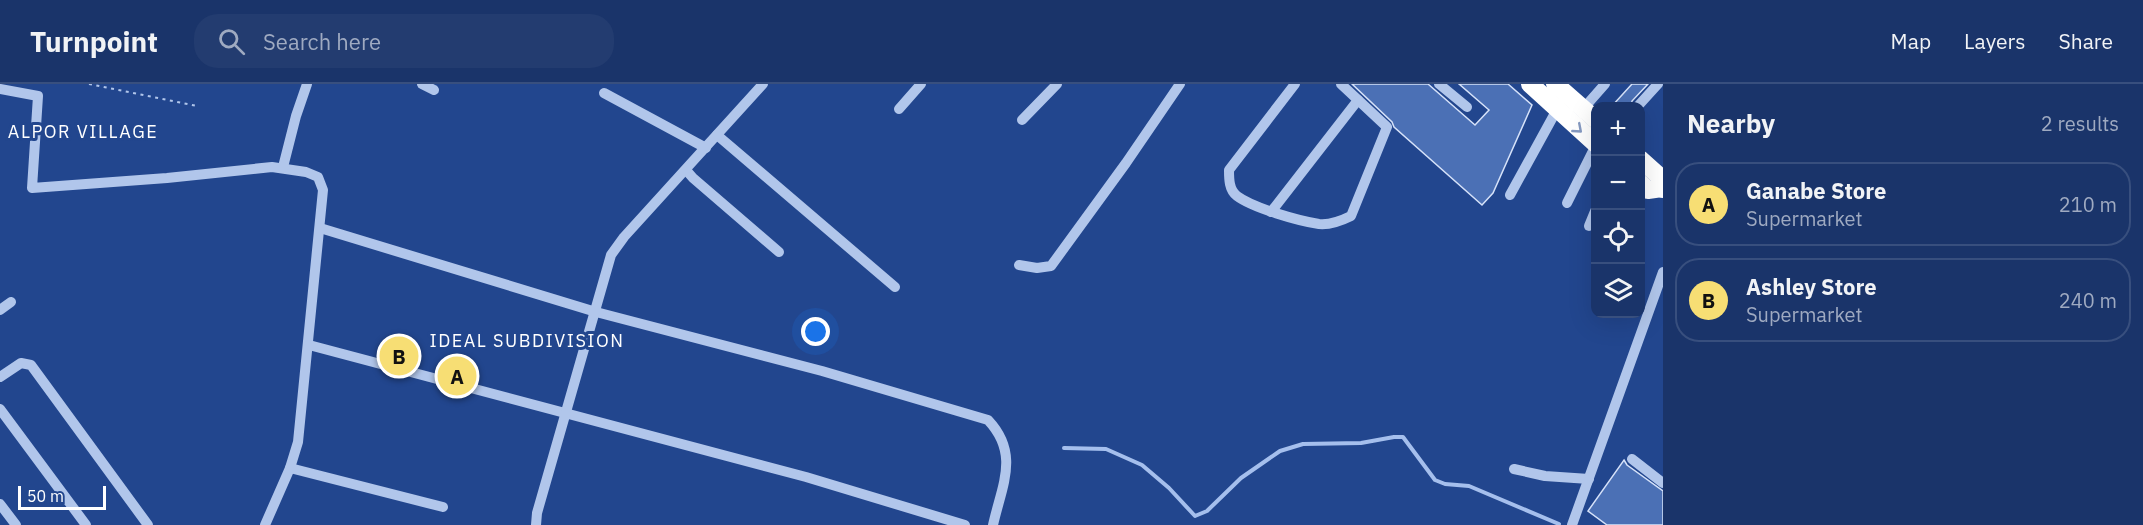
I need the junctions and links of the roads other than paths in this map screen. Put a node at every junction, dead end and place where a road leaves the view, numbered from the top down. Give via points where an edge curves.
1 (307, 84) edge
2 (422, 84) edge
3 (763, 84) edge
4 (921, 84) edge
5 (1057, 84) edge
6 (1180, 84) edge
7 (1295, 84) edge
8 (1341, 84) edge
9 (1439, 84) edge
10 (1530, 84) edge
11 (1605, 84) edge
12 (1658, 84) edge
13 (0, 89) edge
14 (434, 90) dead end
15 (604, 93) dead end
16 (1560, 96) edge
17 (1358, 100) junction
18 (1642, 102) edge
19 (1467, 107) dead end
20 (899, 109) dead end
21 (1589, 114) edge
22 (1022, 120) dead end
23 (717, 135) junction
24 (1591, 138) edge
25 (706, 148) junction
26 (1591, 155) edge
27 (1645, 163) edge
28 (284, 167) junction
29 (686, 170) junction
30 (1645, 186) edge
31 (1663, 189) edge
32 (1510, 195) dead end
33 (1567, 202) dead end
34 (1596, 210) edge
35 (1271, 212) junction
36 (1589, 226) dead end
37 (320, 228) junction
38 (779, 252) dead end
39 (1019, 265) dead end
40 (1663, 272) edge
41 (895, 287) dead end
42 (11, 302) dead end
43 (0, 310) edge
44 (596, 312) junction
45 (309, 345) junction
46 (0, 377) edge
47 (0, 409) edge
48 (566, 414) junction
49 (1632, 459) dead end
50 (290, 468) junction
51 (1514, 469) dead end
52 (1589, 479) junction
53 (1663, 483) edge
54 (0, 504) edge
55 (442, 507) dead end
56 (82, 523) edge
57 (16, 525) edge
58 (148, 525) edge
59 (265, 525) edge
60 (536, 525) edge
61 (965, 525) edge
62 (993, 525) edge
63 (1572, 525) edge

1 - 28 street
2 - 14 street
3 - 23 street
4 - 20 street
5 - 22 street
6 - 39 street via 1051,266
7 - 35 street via 1229,170 1236,195
8 - 17 street
9 - 19 street
10 - 16 highway
11 - 21 street
12 - 18 street
13 - 28 street via 38,96 32,188
15 - 25 street
16 - 21 highway
16 -> 24 highway
16 - 32 street
17 - 35 street
17 - 35 street via 1387,127 1351,216 1320,224
23 - 25 street
23 - 41 street
25 - 29 street
26 - 33 street
27 - 31 highway via 1659,176
28 - 37 street via 313,174 321,181
29 - 38 street
29 - 44 street via 611,255
30 - 31 highway
34 - 36 street
37 - 44 street
37 - 45 street
40 - 52 street
42 - 43 street
44 - 48 street
44 - 62 street via 822,371 988,420 1004,443 1008,462
45 - 48 street
45 - 50 street via 299,435
46 - 58 street via 26,363 34,369
47 - 56 street
48 - 60 street
48 - 61 street via 806,477
49 - 53 street
50 - 55 street
50 - 59 street
51 - 52 street
52 - 63 street
54 - 57 street

